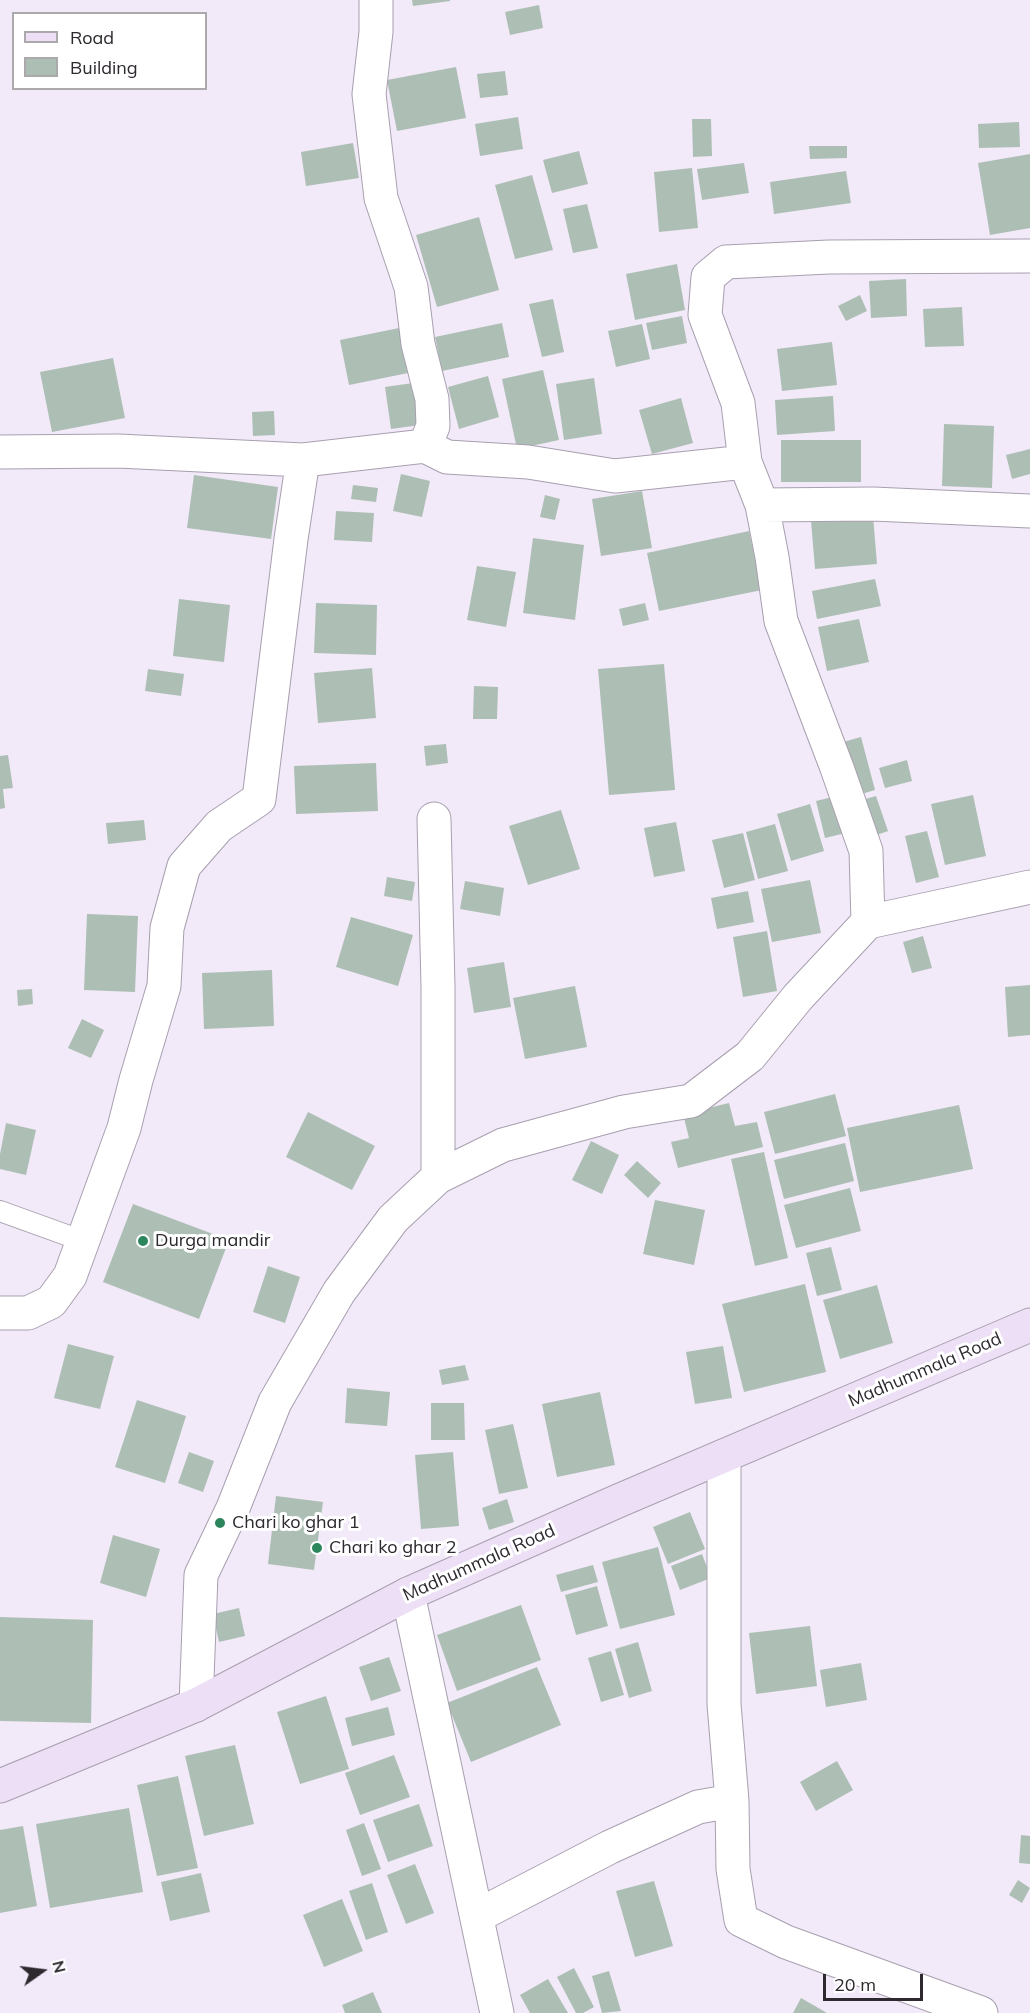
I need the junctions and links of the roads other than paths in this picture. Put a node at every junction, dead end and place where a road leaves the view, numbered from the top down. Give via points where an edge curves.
1 (376, 0) edge
2 (1030, 256) edge
3 (425, 446) junction
4 (0, 452) edge
5 (303, 460) junction
6 (745, 462) junction
7 (762, 505) junction
8 (1030, 511) edge
9 (434, 819) dead end
10 (1030, 887) edge
11 (868, 922) junction
12 (438, 1177) junction
13 (0, 1211) edge
14 (82, 1241) junction
15 (0, 1313) edge
16 (1030, 1325) edge
17 (724, 1456) junction
18 (408, 1594) junction
19 (195, 1705) junction
20 (0, 1786) edge
21 (732, 1801) junction
22 (477, 1916) junction
23 (498, 2013) edge
24 (981, 2013) edge

1 - 3 street via 369,94 381,198 411,287 418,345 432,399 433,426
2 - 6 street via 726,262 708,277 705,315 738,403
3 - 5 street
3 - 6 street via 447,457 528,462 615,476
4 - 5 street via 118,451
5 - 14 street via 259,799 219,826 184,866 167,928 164,986 124,1128
6 - 7 street
7 - 8 street via 873,504
7 - 11 street via 781,621 866,851
9 - 12 street
10 - 11 street
11 - 12 street via 750,1056 691,1101 624,1112 503,1144
12 - 19 street via 393,1219 339,1292 275,1402 233,1508 201,1575
13 - 14 lane
14 - 15 street via 70,1276 51,1302 28,1313
16 - 17 street, Madhummala Road
17 - 18 street, Madhummala Road
17 - 21 street via 724,1704
18 - 19 street, Madhummala Road
18 - 22 street
19 - 20 street, Madhummala Road
21 - 22 street via 698,1807 610,1846
21 - 24 street via 733,1869 741,1920 786,1942
22 - 23 street

